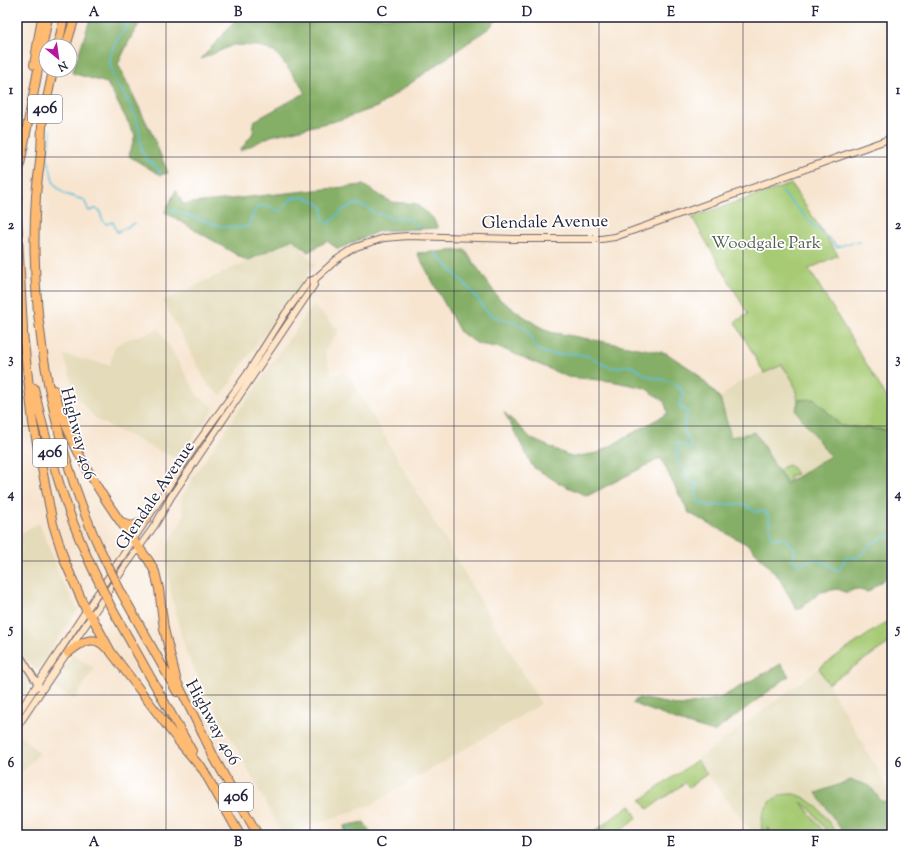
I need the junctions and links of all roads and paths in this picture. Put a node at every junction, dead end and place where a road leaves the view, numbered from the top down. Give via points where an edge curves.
1 (42, 17) edge
2 (48, 17) edge
3 (64, 17) edge
4 (75, 17) edge
5 (60, 38) edge
6 (68, 38) edge
7 (51, 78) edge
8 (57, 78) edge
9 (892, 138) edge
10 (41, 149) junction
11 (19, 170) junction
12 (17, 200) edge
13 (17, 220) edge
14 (316, 279) junction
15 (22, 324) junction
16 (40, 330) junction
17 (223, 406) junction
18 (229, 412) junction
19 (119, 519) junction
20 (147, 520) junction
21 (134, 540) junction
22 (139, 547) junction
23 (89, 613) junction
24 (17, 651) edge
25 (68, 653) junction
26 (119, 663) junction
27 (38, 684) junction
28 (42, 691) junction
29 (17, 715) edge
30 (17, 727) edge
31 (215, 758) junction
32 (203, 770) junction
33 (240, 835) edge
34 (258, 835) edge

1 - 11 highway
2 - 11 highway, 406
3 - 5 highway
4 - 6 highway
7 - 10 highway, Highway 406 / 406 via 43,119
8 - 10 highway
9 - 14 main road, Glendale Avenue via 616,237 384,238 356,247 336,260
10 - 16 highway, Highway 406 / 406 via 36,196 35,261
11 - 12 highway, 406
13 - 15 highway, Highway 406 / 406
14 - 17 main road, Glendale Avenue via 309,281 289,308
14 - 18 main road, Glendale Avenue via 314,286
15 - 23 highway via 33,423 53,524 65,562
15 - 32 highway, Highway 406 / 406, bridge via 41,419 81,546 111,607
16 - 19 highway via 70,435 100,492
16 - 31 highway, Highway 406 / 406, bridge via 50,395 70,474 91,530 120,592
17 - 18 main road
17 - 20 main road, Glendale Avenue
18 - 22 main road, Glendale Avenue
19 - 20 highway via 125,525 134,526
19 - 21 highway
20 - 21 main road, Glendale Avenue
21 - 22 highway
21 - 23 main road, Glendale Avenue
22 - 23 main road, Glendale Avenue
22 - 31 highway via 155,572 164,629 178,682
23 - 25 main road, Glendale Avenue
23 - 26 highway
23 - 27 main road, Glendale Avenue
24 - 27 main road
25 - 26 highway via 84,641 94,640 104,645
25 - 28 main road, Glendale Avenue
26 - 32 highway
27 - 28 main road
27 - 29 main road, Glendale Avenue
28 - 30 main road, Glendale Avenue
31 - 34 highway, Highway 406 / 406
32 - 33 highway, Highway 406 / 406

